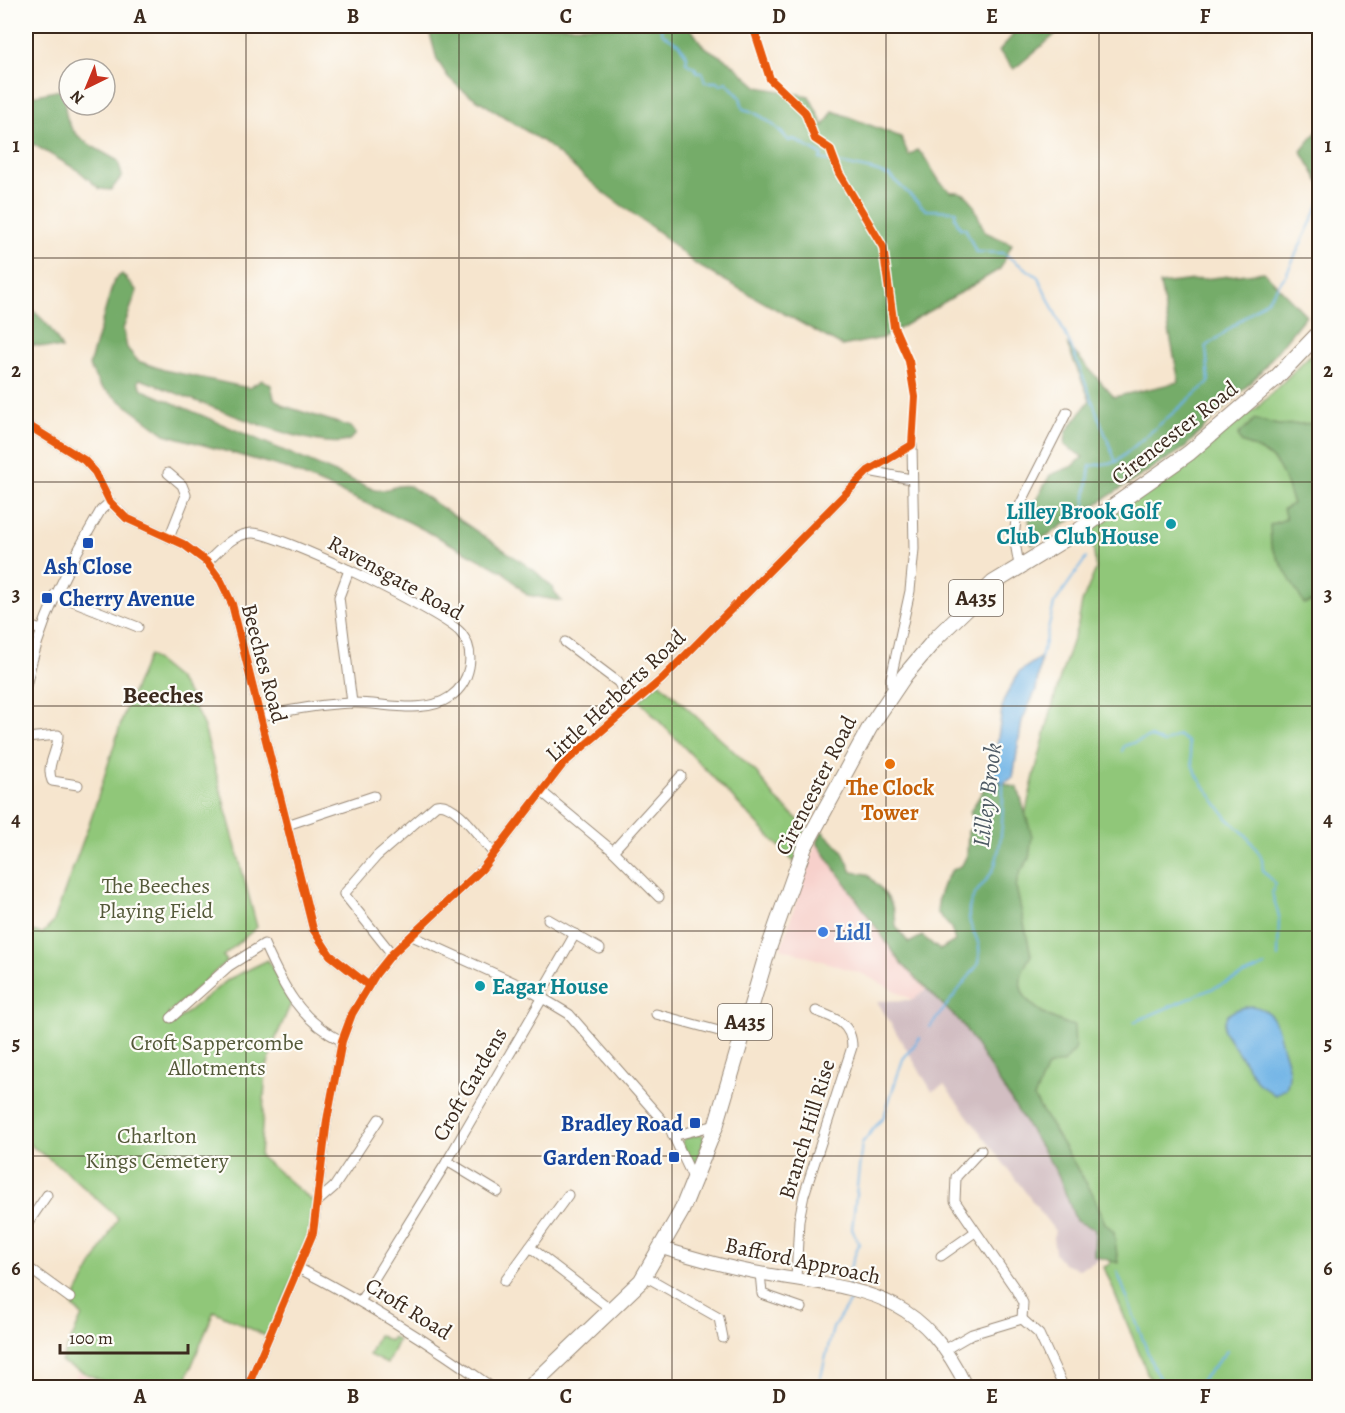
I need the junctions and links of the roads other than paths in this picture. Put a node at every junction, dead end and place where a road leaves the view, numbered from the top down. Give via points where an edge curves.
1 (1320, 332) edge
2 (1067, 412) dead end
3 (26, 424) edge
4 (868, 471) junction
5 (168, 473) dead end
6 (911, 478) junction
7 (110, 502) junction
8 (169, 538) junction
9 (207, 562) junction
10 (1019, 565) junction
11 (349, 570) junction
12 (55, 594) junction
13 (26, 625) edge
14 (138, 627) dead end
15 (41, 630) junction
16 (565, 642) dead end
17 (26, 686) edge
18 (895, 689) junction
19 (352, 703) junction
20 (633, 705) junction
21 (261, 716) junction
22 (26, 738) edge
23 (681, 776) dead end
24 (78, 785) dead end
25 (543, 792) junction
26 (374, 796) dead end
27 (286, 825) junction
28 (613, 851) junction
29 (494, 854) junction
30 (659, 897) dead end
31 (548, 919) dead end
32 (575, 934) junction
33 (412, 936) junction
34 (600, 949) dead end
35 (392, 954) junction
36 (368, 985) junction
37 (541, 996) junction
38 (816, 1011) dead end
39 (656, 1014) dead end
40 (171, 1018) dead end
41 (741, 1037) junction
42 (342, 1041) junction
43 (379, 1119) dead end
44 (716, 1125) junction
45 (673, 1136) junction
46 (981, 1150) dead end
47 (447, 1161) junction
48 (695, 1182) junction
49 (498, 1192) dead end
50 (47, 1195) dead end
51 (568, 1195) dead end
52 (318, 1201) junction
53 (26, 1226) edge
54 (975, 1232) junction
55 (530, 1247) junction
56 (662, 1248) junction
57 (941, 1256) dead end
58 (26, 1266) edge
59 (300, 1269) junction
60 (760, 1273) junction
61 (645, 1276) junction
62 (796, 1278) junction
63 (505, 1281) dead end
64 (70, 1298) dead end
65 (361, 1300) junction
66 (802, 1308) dead end
67 (612, 1310) junction
68 (1022, 1319) junction
69 (723, 1338) dead end
70 (946, 1350) junction
71 (247, 1388) edge
72 (493, 1388) edge
73 (529, 1388) edge
74 (967, 1388) edge
75 (1064, 1388) edge

1 - 10 main road, Cirencester Road / A435 via 1275,379 1189,453 1078,531
2 - 10 street via 1017,511 1014,537
3 - 7 street, Beeches Road via 84,460 95,472
4 - 6 street
4 - 6 street, Little Herberts Road via 912,445
4 - 20 street, Little Herberts Road
5 - 8 street via 182,485 186,495
6 - 18 street via 914,549 910,591 891,678
7 - 8 street, Beeches Road via 133,522
7 - 12 street via 101,510
8 - 9 street, Beeches Road
9 - 11 street, Ravensgate Road via 234,539 259,533
9 - 21 street, Beeches Road via 232,604
10 - 18 main road, Cirencester Road / A435 via 957,616
11 - 19 street via 339,597
11 - 19 street, Ravensgate Road via 457,629 468,646 470,661 461,687 441,702 419,706
12 - 14 street
12 - 15 street
13 - 15 street
15 - 17 street
16 - 20 street via 618,682
18 - 41 main road, Cirencester Road / A435 via 810,835
19 - 21 street, Ravensgate Road
20 - 25 street, Little Herberts Road via 563,764
21 - 27 street, Beeches Road
22 - 24 street via 58,735 49,768 52,781
23 - 28 street
25 - 28 street
25 - 29 street, Little Herberts Road
26 - 27 street
27 - 36 street, Beeches Road via 316,936 330,955
28 - 30 street
29 - 33 street, Little Herberts Road
29 - 35 street via 444,803 436,805 377,856 344,894
31 - 32 street
32 - 34 street
32 - 37 street
33 - 35 street, Little Herberts Road
33 - 37 street
35 - 36 street, Little Herberts Road
36 - 42 street, Little Herberts Road
37 - 45 street via 578,1023
37 - 47 street, Croft Gardens
38 - 62 street, Branch Hill Rise via 844,1024 852,1047 804,1195
39 - 41 street
40 - 42 street via 229,966 264,944 302,1012 317,1028
41 - 44 main road, Cirencester Road / A435
42 - 52 street, Little Herberts Road via 327,1120
43 - 52 street via 334,1187
44 - 45 street
44 - 48 main road, Cirencester Road / A435
45 - 48 street
46 - 54 street via 956,1177 954,1190 955,1201
47 - 49 street
47 - 65 street, Croft Gardens
48 - 56 main road, Cirencester Road / A435
50 - 53 street
51 - 55 street
52 - 59 street, Little Herberts Road via 313,1233
54 - 57 street
54 - 68 street via 1017,1290 1023,1303
55 - 63 street
55 - 67 street
56 - 60 street, Bafford Approach
56 - 61 main road, Cirencester Road / A435
58 - 64 street
59 - 65 street, Croft Road
59 - 71 street, Little Herberts Road
60 - 62 street, Bafford Approach
60 - 66 street via 762,1294
61 - 67 main road, Cirencester Road / A435
61 - 69 street via 719,1318
62 - 70 street, Bafford Approach via 859,1289 884,1298 929,1329
65 - 72 street, Croft Road via 425,1339
67 - 73 main road, Cirencester Road / A435
68 - 70 street via 972,1334
68 - 75 street via 1039,1334
70 - 74 street, Bafford Approach

